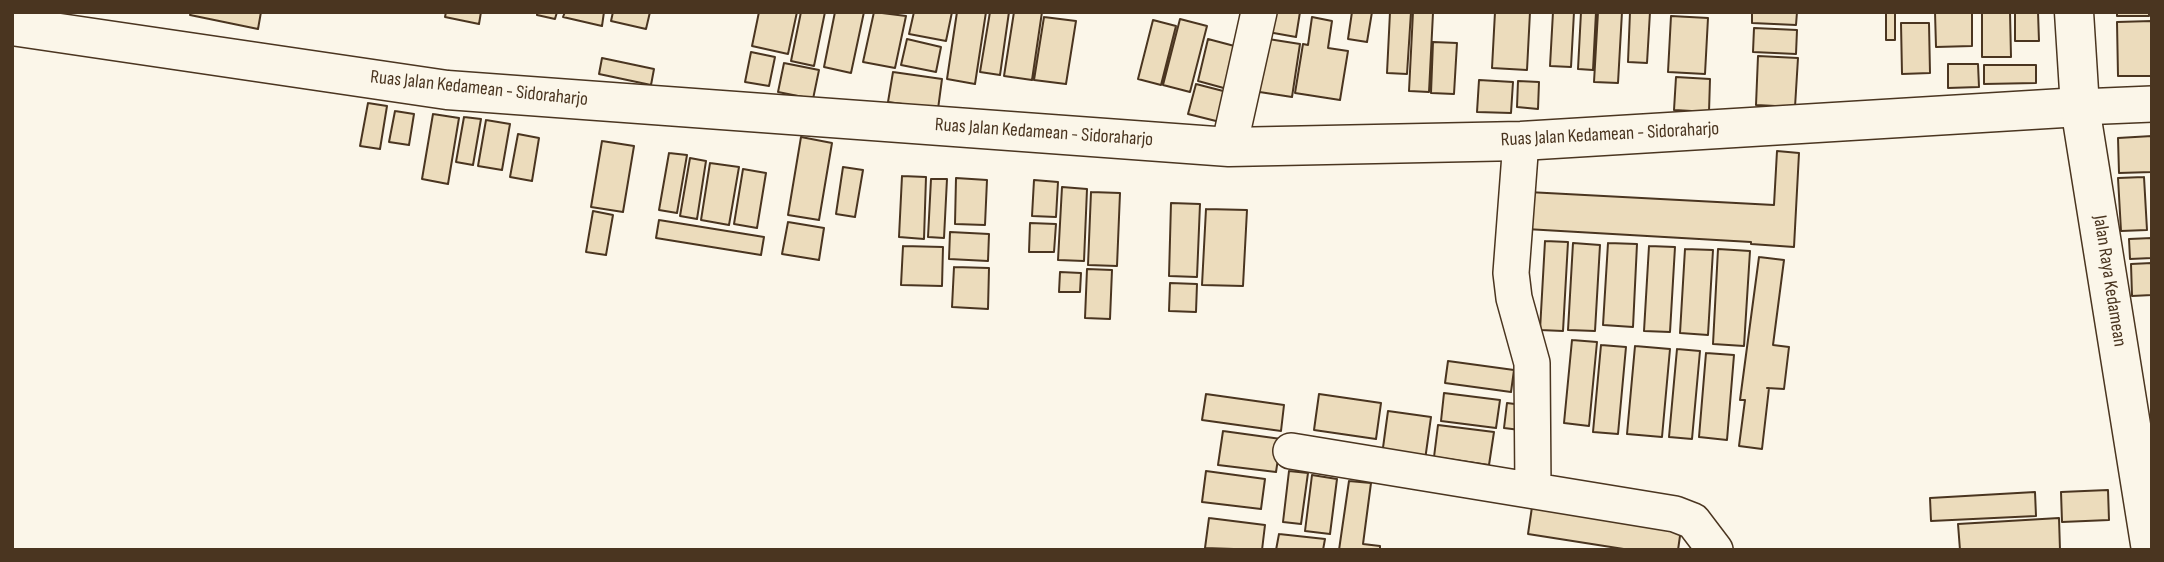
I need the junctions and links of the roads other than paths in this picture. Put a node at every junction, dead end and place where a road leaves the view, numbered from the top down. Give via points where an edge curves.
1 (1259, 12) edge
2 (2074, 12) edge
3 (12, 26) edge
4 (2152, 104) edge
5 (2080, 107) junction
6 (1521, 141) junction
7 (1229, 147) junction
8 (1291, 451) dead end
9 (1533, 490) junction
10 (1714, 550) edge
11 (2151, 550) edge

1 - 7 street
2 - 5 main road, Jalan Raya Kedamean
3 - 7 main road, Ruas Jalan Kedamean - Sidoraharjo via 447,90
4 - 5 street
5 - 6 main road, Ruas Jalan Kedamean - Sidoraharjo
5 - 11 main road, Jalan Raya Kedamean
6 - 7 main road, Ruas Jalan Kedamean - Sidoraharjo
6 - 9 street via 1511,274 1532,363
8 - 9 street
9 - 10 street via 1675,513 1693,521

